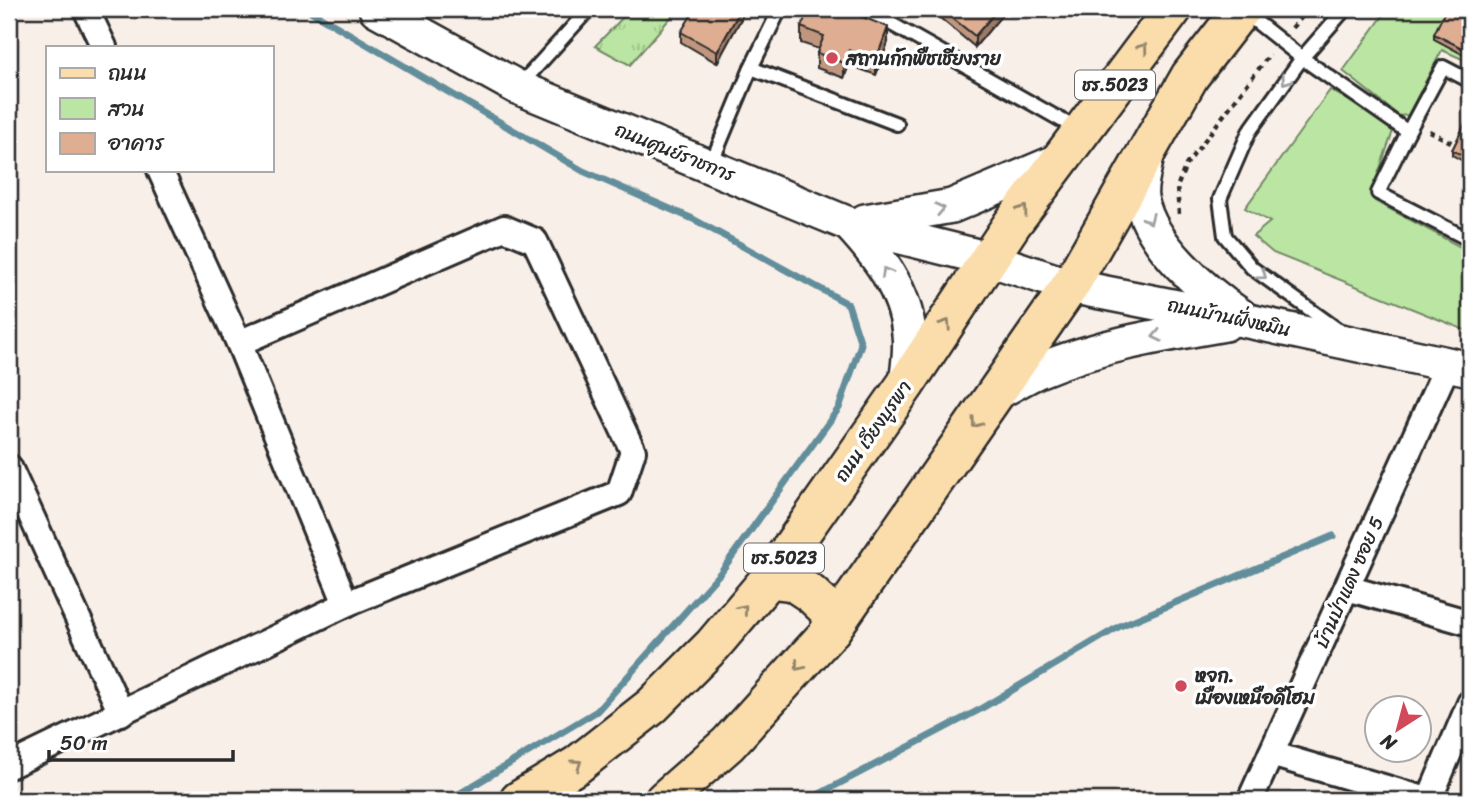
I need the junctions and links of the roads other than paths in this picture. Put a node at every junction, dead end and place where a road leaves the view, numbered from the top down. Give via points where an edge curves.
1 (86, 9) edge
2 (376, 9) edge
3 (589, 9) edge
4 (782, 9) edge
5 (865, 9) edge
6 (1173, 9) edge
7 (1188, 9) edge
8 (1345, 9) edge
9 (1239, 12) edge
10 (104, 46) edge
11 (1301, 58) junction
12 (751, 68) junction
13 (1470, 81) edge
14 (517, 87) junction
15 (897, 124) dead end
16 (1410, 127) junction
17 (1080, 131) junction
18 (1147, 152) junction
19 (1058, 161) junction
20 (710, 166) junction
21 (161, 172) edge
22 (849, 224) junction
23 (1470, 240) edge
24 (989, 259) junction
25 (1070, 285) junction
26 (1248, 321) junction
27 (239, 343) junction
28 (1358, 344) junction
29 (1459, 367) edge
30 (906, 384) junction
31 (997, 393) junction
32 (9, 467) edge
33 (769, 579) junction
34 (1346, 588) junction
35 (346, 604) junction
36 (1470, 623) edge
37 (832, 629) junction
38 (1470, 703) edge
39 (121, 713) junction
40 (1271, 754) junction
41 (9, 766) edge
42 (519, 800) edge
43 (664, 800) edge
44 (1250, 800) edge
45 (1428, 800) edge

1 - 10 street
2 - 14 street, ถนนศูนย์ราชการ
3 - 14 lane
4 - 12 lane
5 - 17 lane
17 -> 6 main road, ถนน เวียงบูรพา / ชร.5023
7 - 9 main road via 1195,21 1204,25 1216,25
8 - 11 lane
9 - 11 lane
9 - 18 main road, ชร.5023 via 1190,76
11 - 16 lane
11 -> 28 lane via 1249,132 1220,199 1226,236 1252,268
12 - 15 lane
12 - 20 lane
13 - 16 lane via 1443,66
14 - 20 street, ถนนศูนย์ราชการ
16 - 23 lane via 1378,193
17 - 19 main road, ถนน เวียงบูรพา / ชร.5023
18 - 25 main road, ชร.5023
18 -> 26 street via 1141,196 1151,225 1172,255 1215,298
22 -> 19 street via 952,206
24 -> 19 main road, ถนน เวียงบูรพา / ชร.5023
20 - 22 street, ถนนศูนย์ราชการ
21 - 27 street
22 - 24 street, ถนนศูนย์ราชการ
30 -> 22 street via 910,335 901,301 873,250
24 - 25 street, ถนนบ้านฝั่งหมิน
30 -> 24 main road, ถนน เวียงบูรพา / ชร.5023
25 - 26 street, ถนนบ้านฝั่งหมิน
25 - 31 main road, ชร.5023
26 - 28 street, ถนนบ้านฝั่งหมิน
26 -> 31 street via 1099,349 1038,370
27 - 35 street
27 - 35 street via 504,228 535,241 633,451 619,493
28 - 29 street, ถนนบ้านฝั่งหมิน
29 - 34 street, บ้านป่าแดง ซอย 5
30 - 33 main road, ถนน เวียงบูรพา / ชร.5023
31 -> 37 main road, ชร.5023
32 - 39 street
33 - 37 main road via 793,582 811,594 828,610
42 -> 33 main road, ถนน เวียงบูรพา / ชร.5023 via 577,765 652,706 713,645
34 - 36 street
34 - 40 street, บ้านป่าแดง ซอย 5
35 - 39 street
37 -> 43 main road, ชร.5023 via 728,744
38 - 45 street
39 - 41 street
40 - 44 street, บ้านป่าแดง ซอย 5
40 - 45 street

